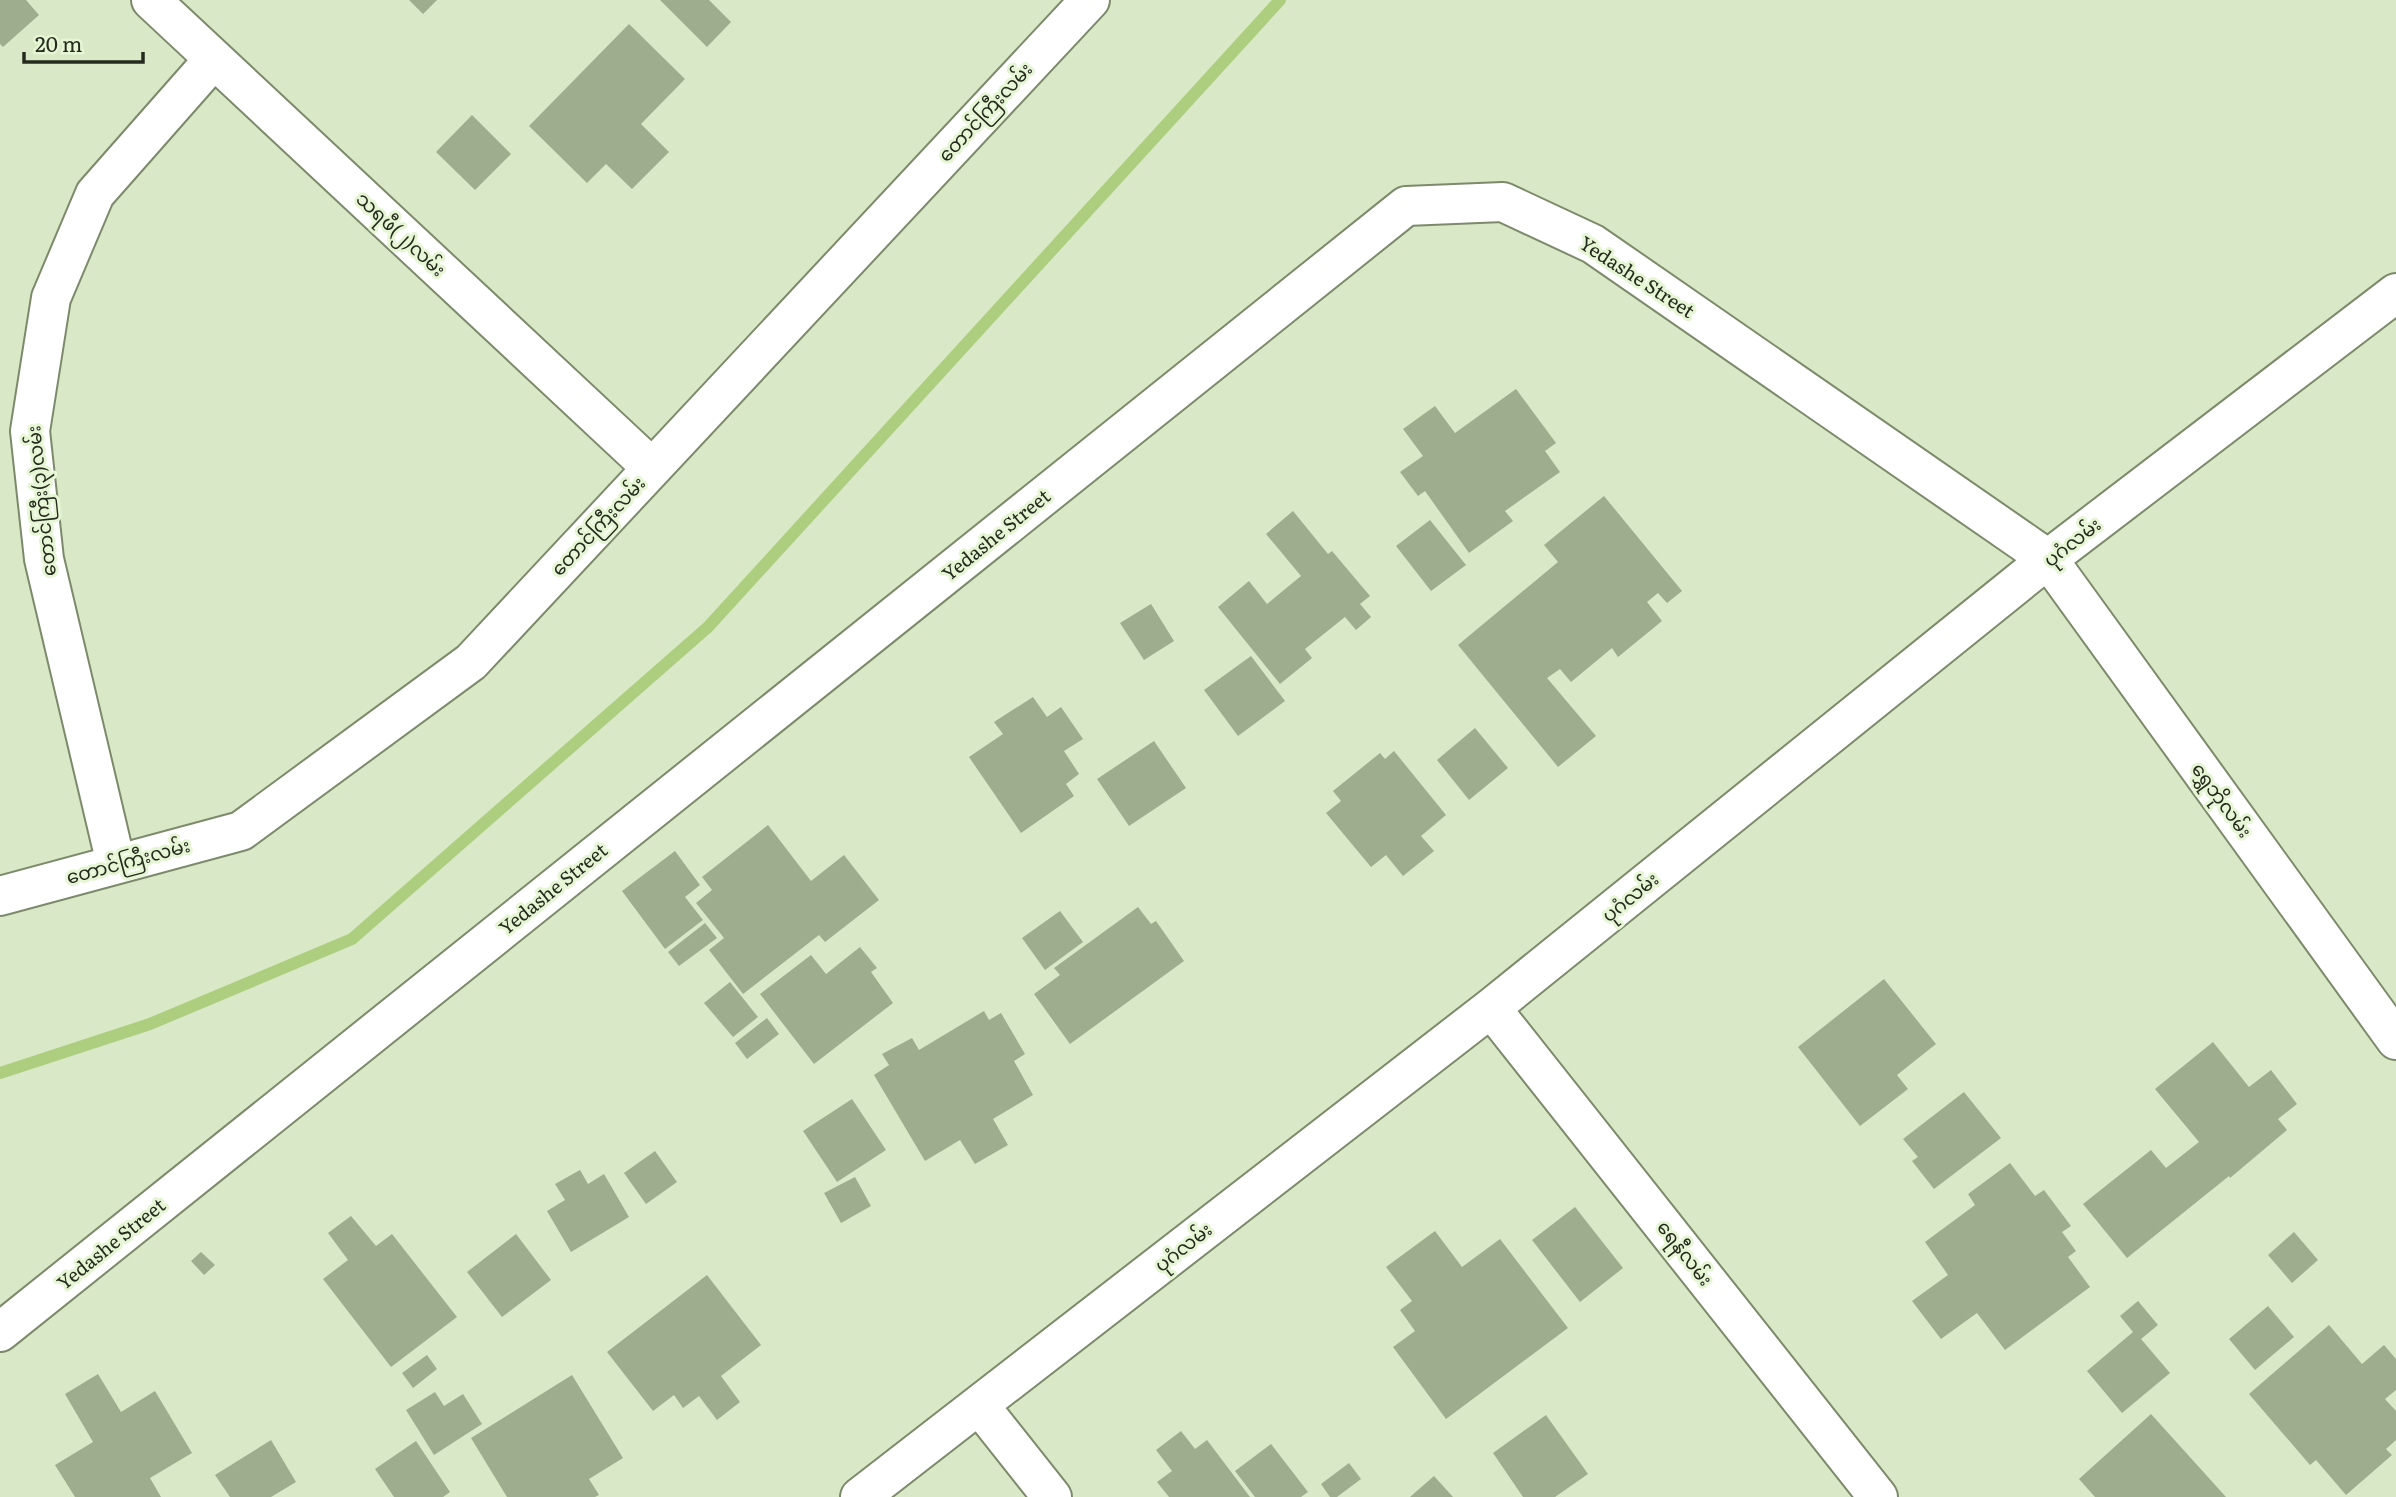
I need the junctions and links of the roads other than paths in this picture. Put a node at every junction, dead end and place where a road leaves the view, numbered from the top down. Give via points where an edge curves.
1 (151, 0) edge
2 (1090, 0) edge
3 (214, 59) junction
4 (2396, 293) edge
5 (652, 468) junction
6 (2048, 559) junction
7 (116, 864) junction
8 (0, 896) edge
9 (1491, 1008) junction
10 (2396, 1040) edge
11 (0, 1332) edge
12 (979, 1405) junction
13 (860, 1497) edge
14 (1052, 1497) edge
15 (1878, 1497) edge

1 - 3 street, သရဖီ(၂)လမ်း
2 - 5 street, တောင်ကြီးလမ်း
3 - 5 street, သရဖီ(၂)လမ်း
3 - 7 street, တောင်ကြီး(၃)လမ်း via 95,194 51,298 30,431 44,559
4 - 6 street, ပုဂံလမ်း
5 - 7 street, တောင်ကြီးလမ်း via 471,662 241,831
6 - 9 street, ပုဂံလမ်း
6 - 10 street, ရွှေဘိုလမ်း
6 - 11 street, Yedashe Street via 1593,244 1503,202 1406,206
7 - 8 street, တောင်ကြီးလမ်း
9 - 12 street, ပုဂံလမ်း
9 - 15 street, ရေနီလမ်း
12 - 13 street, ပုဂံလမ်း
12 - 14 street

